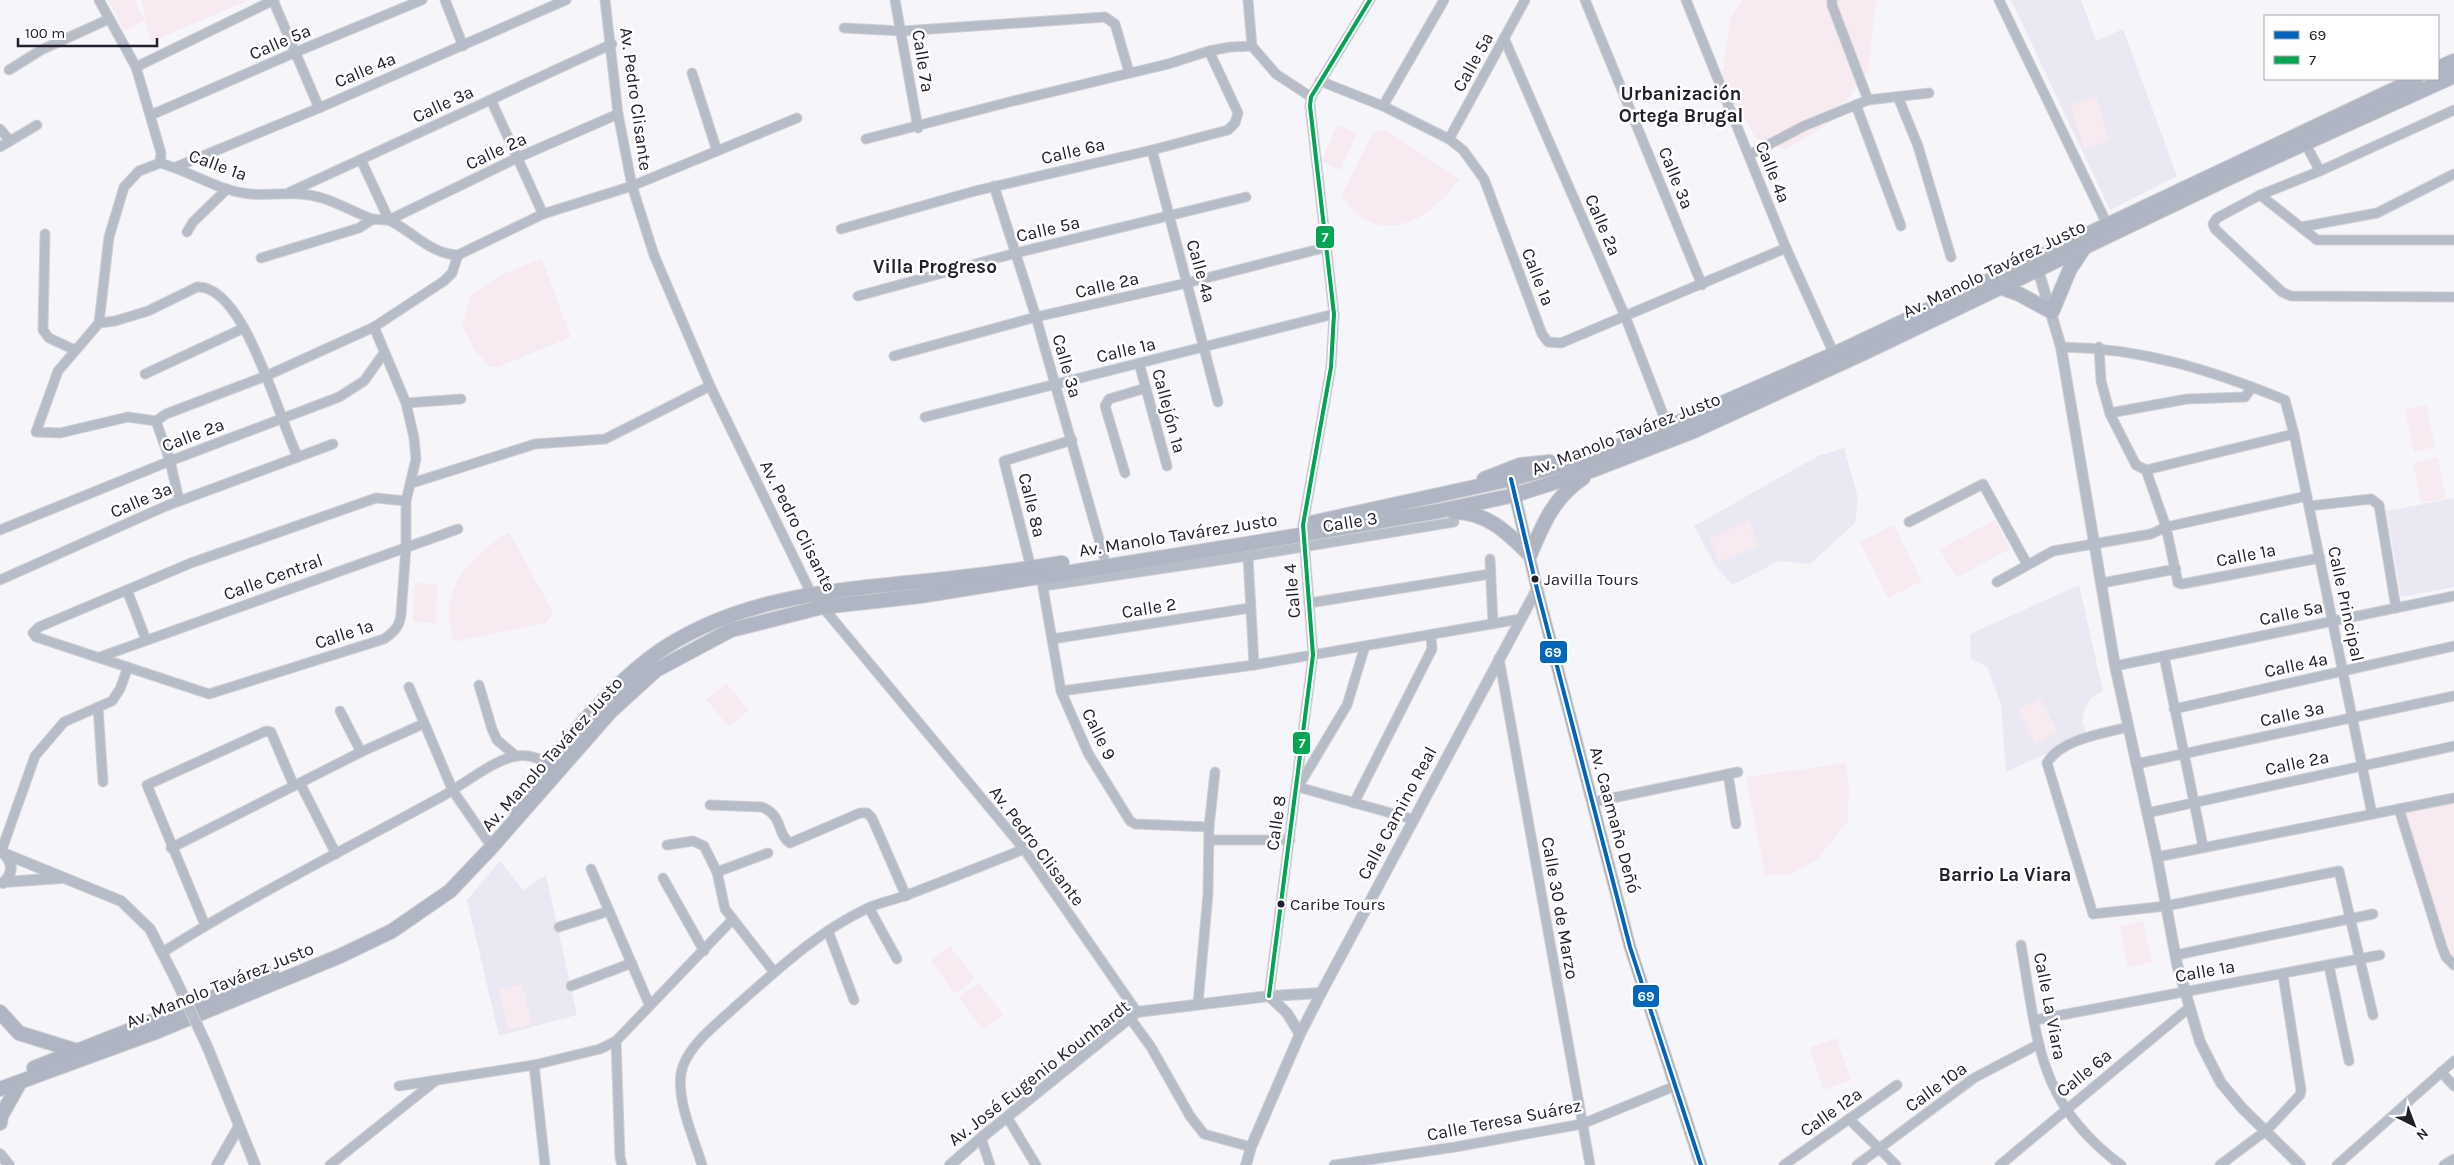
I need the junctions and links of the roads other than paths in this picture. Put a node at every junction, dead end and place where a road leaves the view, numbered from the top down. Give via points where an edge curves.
1 (99, 0) edge
2 (274, 0) edge
3 (422, 0) edge
4 (445, 0) edge
5 (566, 0) edge
6 (605, 0) edge
7 (895, 0) edge
8 (1248, 0) edge
9 (1370, 0) edge
10 (1444, 0) edge
11 (1525, 0) edge
12 (1585, 0) edge
13 (1686, 0) edge
14 (1832, 0) edge
15 (1999, 0) edge
16 (109, 18) junction
17 (844, 28) dead end
18 (902, 31) junction
19 (1504, 38) junction
20 (612, 44) junction
21 (463, 46) junction
22 (1252, 46) junction
23 (1209, 51) junction
24 (296, 52) junction
25 (2454, 61) edge
26 (136, 67) junction
27 (2439, 68) edge
28 (9, 70) dead end
29 (1129, 72) junction
30 (692, 73) dead end
31 (2454, 76) edge
32 (2414, 80) edge
33 (1320, 81) junction
34 (1929, 93) dead end
35 (1311, 96) junction
36 (1898, 97) junction
37 (491, 100) junction
38 (1868, 100) junction
39 (1856, 105) junction
40 (1383, 106) junction
41 (318, 108) junction
42 (2454, 110) edge
43 (618, 114) junction
44 (151, 116) junction
45 (797, 118) dead end
46 (38, 125) dead end
47 (918, 128) junction
48 (0, 129) edge
49 (1448, 139) junction
50 (866, 140) dead end
51 (10, 141) junction
52 (2305, 143) junction
53 (0, 147) edge
54 (1152, 150) junction
55 (717, 151) junction
56 (1749, 155) junction
57 (517, 158) junction
58 (362, 160) junction
59 (160, 163) junction
60 (176, 167) junction
61 (2320, 171) junction
62 (2454, 174) edge
63 (632, 186) junction
64 (994, 186) junction
65 (227, 189) junction
66 (288, 193) junction
67 (2260, 195) junction
68 (1246, 198) dead end
69 (544, 214) junction
70 (1168, 218) junction
71 (373, 219) junction
72 (389, 220) junction
73 (2107, 224) junction
74 (1901, 226) dead end
75 (2301, 227) junction
76 (840, 229) dead end
77 (187, 232) dead end
78 (46, 234) dead end
79 (2454, 240) edge
80 (1327, 247) junction
81 (2084, 247) junction
82 (1786, 248) junction
83 (1016, 252) junction
84 (458, 255) junction
85 (1951, 257) dead end
86 (261, 258) dead end
87 (2036, 265) junction
88 (1188, 283) junction
89 (1702, 285) junction
90 (2000, 287) junction
91 (858, 296) dead end
92 (2454, 297) edge
93 (2052, 312) junction
94 (1334, 314) junction
95 (1625, 316) junction
96 (1036, 317) junction
97 (99, 323) junction
98 (374, 327) junction
99 (244, 328) junction
100 (2061, 347) junction
101 (2099, 347) junction
102 (1205, 348) junction
103 (75, 350) junction
104 (384, 353) junction
105 (1834, 354) junction
106 (894, 356) dead end
107 (1139, 364) junction
108 (145, 374) dead end
109 (266, 376) junction
110 (1056, 383) junction
111 (710, 386) junction
112 (2252, 387) junction
113 (1146, 388) junction
114 (461, 399) dead end
115 (1218, 402) dead end
116 (406, 403) junction
117 (2110, 413) junction
118 (926, 417) dead end
119 (282, 419) junction
120 (156, 421) junction
121 (1668, 427) junction
122 (2294, 434) junction
123 (1072, 440) junction
124 (332, 444) dead end
125 (298, 457) junction
126 (170, 461) junction
127 (1571, 463) junction
128 (1167, 466) dead end
129 (1594, 470) junction
130 (2146, 470) junction
131 (1125, 473) dead end
132 (1511, 480) junction
133 (412, 483) junction
134 (1461, 491) junction
135 (1515, 495) junction
136 (2307, 496) junction
137 (179, 500) junction
138 (406, 501) junction
139 (2309, 506) junction
140 (1438, 512) junction
141 (1454, 522) dead end
142 (1909, 522) dead end
143 (2166, 527) junction
144 (458, 529) dead end
145 (0, 530) edge
146 (1303, 534) junction
147 (2096, 545) junction
148 (406, 547) junction
149 (1530, 555) junction
150 (1248, 556) junction
151 (1104, 557) junction
152 (2320, 558) junction
153 (1490, 559) dead end
154 (2026, 564) junction
155 (2176, 570) junction
156 (1490, 574) junction
157 (1038, 577) junction
158 (0, 580) edge
159 (1997, 582) dead end
160 (2102, 582) junction
161 (1536, 589) junction
162 (127, 590) junction
163 (810, 593) junction
164 (2454, 596) edge
165 (1309, 604) junction
166 (822, 607) junction
167 (1250, 608) junction
168 (2396, 608) junction
169 (1520, 619) junction
170 (2332, 622) junction
171 (1493, 624) junction
172 (1431, 634) junction
173 (1052, 639) junction
174 (146, 640) junction
175 (1365, 646) junction
176 (2454, 646) edge
177 (1313, 655) junction
178 (2164, 656) junction
179 (100, 657) junction
180 (1499, 658) junction
181 (1254, 665) junction
182 (2115, 666) junction
183 (128, 667) junction
184 (2343, 671) junction
185 (479, 685) dead end
186 (409, 687) dead end
187 (1061, 691) junction
188 (2454, 696) edge
189 (98, 707) junction
190 (2174, 708) junction
191 (340, 711) dead end
192 (2352, 718) junction
193 (423, 724) junction
194 (2128, 727) junction
195 (2454, 746) edge
196 (361, 752) junction
197 (2183, 753) junction
198 (516, 756) junction
199 (549, 764) junction
200 (2136, 764) junction
201 (2362, 766) junction
202 (1216, 772) dead end
203 (1738, 772) dead end
204 (1728, 774) junction
205 (103, 782) dead end
206 (297, 785) junction
207 (1298, 787) junction
208 (453, 791) junction
209 (2454, 798) edge
210 (1593, 802) junction
211 (2193, 802) junction
212 (1354, 803) junction
213 (710, 805) dead end
214 (2399, 809) junction
215 (2147, 813) junction
216 (2372, 814) junction
217 (1412, 819) junction
218 (1736, 824) dead end
219 (1209, 827) junction
220 (487, 840) junction
221 (1209, 840) junction
222 (1290, 840) junction
223 (667, 845) dead end
224 (2203, 846) junction
225 (171, 848) junction
226 (1024, 849) junction
227 (1, 852) edge
228 (768, 853) dead end
229 (336, 854) junction
230 (2157, 857) junction
231 (591, 869) dead end
232 (717, 872) junction
233 (68, 878) junction
234 (663, 878) dead end
235 (1, 884) edge
236 (906, 896) junction
237 (2166, 906) junction
238 (869, 908) junction
239 (610, 911) junction
240 (2373, 914) dead end
241 (733, 919) junction
242 (2352, 919) junction
243 (204, 926) junction
244 (559, 927) dead end
245 (828, 931) junction
246 (2021, 945) dead end
247 (704, 951) junction
248 (163, 952) junction
249 (2176, 955) junction
250 (2380, 955) dead end
251 (897, 958) dead end
252 (2361, 960) junction
253 (632, 963) junction
254 (2454, 964) edge
255 (2329, 966) junction
256 (774, 972) junction
257 (2283, 975) junction
258 (571, 986) dead end
259 (2185, 991) junction
260 (1321, 992) junction
261 (1269, 996) junction
262 (854, 1000) dead end
263 (650, 1004) junction
264 (1198, 1004) junction
265 (2190, 1007) junction
266 (0, 1012) edge
267 (1134, 1015) junction
268 (2373, 1015) dead end
269 (2035, 1020) junction
270 (1300, 1034) junction
271 (616, 1040) junction
272 (2039, 1044) junction
273 (77, 1051) junction
274 (2349, 1061) dead end
275 (2454, 1061) edge
276 (534, 1065) junction
277 (2441, 1072) junction
278 (0, 1080) edge
279 (434, 1081) junction
280 (20, 1082) junction
281 (1896, 1085) dead end
282 (399, 1086) dead end
283 (1675, 1086) junction
284 (2454, 1086) edge
285 (0, 1089) edge
286 (2065, 1110) junction
287 (1007, 1117) junction
288 (1850, 1119) junction
289 (0, 1124) edge
290 (1582, 1124) junction
291 (238, 1128) junction
292 (2267, 1130) junction
293 (981, 1138) junction
294 (1251, 1147) junction
295 (1879, 1149) junction
296 (0, 1154) edge
297 (2454, 1159) edge
298 (9, 1165) edge
299 (217, 1165) edge
300 (255, 1165) edge
301 (330, 1165) edge
302 (545, 1165) edge
303 (622, 1165) edge
304 (702, 1165) edge
305 (950, 1165) edge
306 (990, 1165) edge
307 (1036, 1165) edge
308 (1246, 1165) edge
309 (1334, 1165) edge
310 (1590, 1165) edge
311 (1702, 1165) edge
312 (1784, 1165) edge
313 (1857, 1165) edge
314 (1896, 1165) edge
315 (2000, 1165) edge
316 (2121, 1165) edge
317 (2220, 1165) edge
318 (2300, 1165) edge
319 (2337, 1165) edge
320 (2444, 1165) edge

1 - 16 street
2 - 24 street
2 - 26 street
3 - 24 street, Calle 5ª
4 - 21 street
5 - 21 street, Calle 4ª
6 - 20 street, Av. Pedro Clisante
7 - 18 street, Calle 7ª
8 - 22 street
9 - 33 street
10 - 40 street
11 - 19 street, Calle 5ª
12 - 89 street, Calle 3ª
13 - 56 street, Calle 4ª
14 - 38 street
15 - 73 street
16 - 26 street
16 - 28 street via 41,50
17 - 18 street
18 - 29 street via 1105,16 1115,24
18 - 47 street, Calle 7ª
19 - 49 street, Calle 5ª
19 - 95 street, Calle 2ª
20 - 37 street, Calle 3ª
20 - 43 street, Av. Pedro Clisante
21 - 41 street, Calle 4ª
22 - 23 street
22 - 35 street via 1276,74
23 - 29 street
23 - 54 street, Calle 6ª via 1238,113 1236,122 1228,130
24 - 41 street
24 - 44 street, Calle 5ª
25 - 27 main road
26 - 44 street
29 - 47 street
30 - 55 street
31 - 52 main road, Av. Manolo Tavárez Justo
32 - 73 main road, Av. Manolo Tavárez Justo
33 - 35 street
33 - 40 street, Calle 1ª
34 - 36 street
35 - 80 street, Calle 4
36 - 38 street
36 - 85 street via 1918,146
37 - 57 street
37 - 58 street, Calle 3ª
38 - 39 street
39 - 56 street via 1804,126
39 - 74 street
40 - 49 street, Calle 1ª
41 - 60 street, Calle 4ª
42 - 61 street
43 - 57 street, Calle 2ª
43 - 63 street, Av. Pedro Clisante
44 - 59 street via 161,154
45 - 55 street
46 - 51 street
47 - 50 street
48 - 51 street
49 - 95 street, Calle 1ª via 1469,156 1484,179 1542,334 1548,342 1561,343
51 - 53 street
52 - 61 street
52 - 81 main road, Av. Manolo Tavárez Justo
54 - 64 street, Calle 6ª
54 - 70 street, Calle 4ª
55 - 63 street
56 - 82 street, Calle 4ª
57 - 69 street
57 - 72 street, Calle 2ª
58 - 66 street, Calle 3ª
58 - 72 street
59 - 60 street, Calle 1ª
59 - 97 street via 139,171 124,187 109,237
60 - 65 street, Calle 1ª
61 - 67 street
62 - 75 street via 2377,213
63 - 69 street
63 - 111 street, Av. Pedro Clisante via 666,286
64 - 76 street, Calle 6ª
64 - 83 street, Calle 3ª
65 - 66 street, Calle 1ª via 250,194
65 - 77 street
66 - 71 street, Calle 1ª via 325,198
67 - 75 street
67 - 92 street via 2217,218 2215,229 2282,292 2291,296
68 - 70 street, Calle 5ª
69 - 84 street
70 - 83 street, Calle 5ª
70 - 88 street, Calle 4ª
71 - 72 street, Calle 1ª
71 - 86 street via 359,228
72 - 84 street via 445,254
73 - 87 main road, Av. Manolo Tavárez Justo
75 - 79 street via 2317,240
78 - 103 street via 43,330 49,338
80 - 88 street, Calle 2ª
80 - 94 street, Calle 4
81 - 87 main road, Av. Manolo Tavárez Justo
81 - 93 main road via 2070,269
82 - 89 street
82 - 105 street, Calle 4ª
83 - 91 street, Calle 5ª
83 - 96 street, Calle 3ª
84 - 98 street via 452,273 444,281
87 - 90 main road, Av. Manolo Tavárez Justo
87 - 93 street
87 - 105 main road, Av. Manolo Tavárez Justo
88 - 96 street, Calle 2ª
88 - 102 street, Calle 4ª
89 - 95 street
90 - 93 main road
90 - 129 main road, Av. Manolo Tavárez Justo via 1694,431
93 - 100 street
94 - 102 street, Calle 1ª
94 - 146 street, Calle 4 via 1331,366
95 - 121 street, Calle 2ª
96 - 106 street, Calle 2ª
96 - 110 street, Calle 3ª
97 - 99 street via 148,311 197,287 206,287 231,307
97 - 103 street
98 - 104 street, Calle 1ª
98 - 109 street
99 - 108 street
99 - 109 street
100 - 101 street
100 - 147 street
101 - 112 street via 2158,357
101 - 117 street via 2101,381
102 - 107 street, Calle 1ª
102 - 115 street, Calle 4ª
103 - 120 street via 58,371 36,432 60,433 128,418
104 - 116 street, Calle 1ª
104 - 119 street, Calle 2ª via 364,381 352,390
105 - 121 main road, Av. Manolo Tavárez Justo
107 - 110 street, Calle 1ª
107 - 113 street, Callejón 1ª
109 - 119 street
109 - 120 street via 166,414
110 - 118 street, Calle 1ª
110 - 123 street, Calle 3ª
111 - 133 street via 606,439 534,444
111 - 163 street, Av. Pedro Clisante
112 - 117 street via 2245,397 2187,399
112 - 122 street, Calle Principal via 2285,400
113 - 128 street, Callejón 1ª
113 - 131 street via 1109,399 1105,406
114 - 116 street
116 - 133 street, Calle 1ª via 416,460
117 - 130 street via 2136,465
119 - 125 street
119 - 126 street, Calle 2ª
120 - 126 street
121 - 127 main road, Av. Manolo Tavárez Justo
122 - 130 street
122 - 136 street, Calle Principal
123 - 151 street, Calle 3ª
123 - 157 street, Calle 8ª via 1004,461
124 - 125 street, Calle 3ª
125 - 137 street, Calle 3ª
126 - 137 street
126 - 145 street, Calle 2ª
127 - 132 main road, Av. Manolo Tavárez Justo
127 - 134 main road via 1520,465
129 - 135 main road, Av. Manolo Tavárez Justo
129 - 149 main road via 1559,498 1546,518
130 - 143 street
132 - 134 main road, Av. Manolo Tavárez Justo
132 - 135 main road, Av. Caamaño Deñó
133 - 138 street, Calle 1ª
134 - 146 main road, Av. Manolo Tavárez Justo
135 - 140 main road, Av. Manolo Tavárez Justo
135 - 149 main road, Av. Caamaño Deñó
136 - 139 street, Calle Principal
136 - 143 street
137 - 158 street, Calle 3ª
138 - 148 street, Calle 1ª
138 - 162 street via 376,498 192,563
139 - 152 street, Calle Principal
139 - 168 street via 2371,499 2379,505
140 - 146 main road, Av. Manolo Tavárez Justo
140 - 149 main road via 1472,513 1492,521
141 - 146 street, Calle 3
142 - 154 street via 1983,484
143 - 147 street via 2151,534
143 - 155 street
144 - 148 street, Calle Central
146 - 150 street, Calle 3
146 - 151 main road, Av. Manolo Tavárez Justo
146 - 157 main road, Av. Manolo Tavárez Justo
146 - 165 street, Calle 4
147 - 154 street via 2053,551
147 - 160 street
148 - 174 street, Calle Central
148 - 183 street, Calle 1ª via 400,622 384,639 209,694
149 - 161 main road, Av. Caamaño Deñó
150 - 157 street, Calle 3
150 - 167 street
151 - 157 main road, Av. Manolo Tavárez Justo
152 - 155 street, Calle 1ª via 2182,584 2178,583
152 - 170 street, Calle Principal
153 - 156 street
154 - 159 street
155 - 160 street
156 - 165 street
156 - 171 street
157 - 163 main road, Av. Manolo Tavárez Justo
157 - 166 main road, Av. Manolo Tavárez Justo via 920,596
157 - 173 street, Calle 9
160 - 182 street
161 - 169 street, Calle Camino Real
161 - 210 main road, Av. Caamaño Deñó
162 - 174 street
162 - 179 street, Calle 1ª via 39,627 33,633 36,637
163 - 166 street, Av. Pedro Clisante
163 - 199 main road, Av. Manolo Tavárez Justo via 737,612 651,657 603,700
164 - 168 street, Calle 5ª
165 - 177 street, Calle 4
166 - 226 street, Av. Pedro Clisante
166 - 280 main road, Av. Manolo Tavárez Justo via 731,630 656,670 611,711 450,891 392,931 162,1030
167 - 173 street, Calle 2
167 - 181 street
168 - 170 street, Calle 5ª
169 - 171 street
169 - 180 street, Calle Camino Real
170 - 178 street, Calle 5ª
170 - 184 street, Calle Principal
171 - 172 street
172 - 175 street
172 - 212 street via 1432,649
173 - 187 street, Calle 9
174 - 179 street, Calle Central
175 - 177 street
175 - 207 street via 1347,705
176 - 184 street, Calle 4ª
177 - 181 street
177 - 207 street, Calle 8
178 - 182 street, Calle 5ª
178 - 190 street
179 - 183 street, Calle 1ª
180 - 217 street, Calle Camino Real
180 - 290 street, Calle 30 de Marzo
181 - 187 street
182 - 194 street
183 - 189 street via 112,700
184 - 190 street, Calle 4ª
184 - 192 street, Calle Principal
185 - 198 street via 497,740
186 - 193 street
187 - 219 street, Calle 9 via 1088,753 1130,821 1136,824
188 - 192 street, Calle 3ª
189 - 205 street
189 - 227 street via 64,722 35,756
190 - 197 street
191 - 196 street
192 - 197 street, Calle 3ª
192 - 201 street, Calle Principal
193 - 196 street
193 - 208 street
194 - 200 street
194 - 237 street via 2063,748 2051,755 2046,763 2093,914
195 - 201 street, Calle 2ª
196 - 206 street
197 - 200 street, Calle 3ª
197 - 211 street
198 - 199 street via 538,757
198 - 208 street
199 - 220 main road, Av. Manolo Tavárez Justo
200 - 215 street
201 - 211 street, Calle 2ª
201 - 216 street, Calle Principal
202 - 219 street
203 - 204 street
204 - 210 street
204 - 218 street
206 - 225 street
206 - 225 street via 272,732 266,730 149,783 147,787
206 - 229 street
207 - 212 street
207 - 222 street, Calle 8
208 - 220 street
208 - 229 street
209 - 214 street
210 - 283 main road, Av. Caamaño Deñó via 1630,947
211 - 215 street, Calle 2ª
211 - 224 street
212 - 217 street
213 - 236 street via 769,810 776,816 790,843 860,813 867,813
214 - 216 street
214 - 254 street via 2442,947
215 - 230 street
216 - 224 street
217 - 260 street, Calle Camino Real
219 - 221 street
220 - 273 main road, Av. Manolo Tavárez Justo via 444,884 384,928
221 - 222 street
221 - 264 street via 1208,894
222 - 261 street, Calle 8
223 - 232 street via 693,841 704,846
224 - 230 street
225 - 243 street
226 - 236 street
226 - 267 street, Av. Pedro Clisante
227 - 233 street
227 - 235 street via 11,864 9,877
228 - 232 street
229 - 243 street
230 - 237 street
231 - 239 street
232 - 241 street via 725,909
233 - 235 street
233 - 248 street via 121,901 150,929
234 - 247 street
236 - 238 street
237 - 242 street via 2339,871
237 - 249 street
238 - 245 street
238 - 251 street
239 - 244 street
239 - 253 street
240 - 242 street
241 - 247 street
241 - 256 street
242 - 249 street
242 - 252 street
243 - 248 street
245 - 256 street
245 - 262 street
246 - 269 street, Calle La Viara
247 - 263 street
248 - 291 street, bridge via 207,1046
249 - 259 street
250 - 252 street, Calle 1ª
252 - 255 street, Calle 1ª
252 - 268 street
253 - 258 street
253 - 263 street
255 - 257 street, Calle 1ª
255 - 274 street
256 - 304 street via 710,1030 692,1049 683,1066 682,1098
257 - 259 street, Calle 1ª
257 - 292 street via 2301,1090
259 - 265 street
259 - 269 street, Calle 1ª
260 - 261 street, Av. José Eugenio Kounhardt
260 - 270 street, Calle Camino Real
261 - 264 street, Av. José Eugenio Kounhardt
261 - 270 street via 1287,1013
263 - 271 street
264 - 267 street, Av. José Eugenio Kounhardt
265 - 286 street, Calle 6ª
265 - 292 street via 2200,1042 2222,1083 2242,1108
266 - 273 main road via 19,1033
267 - 287 street, Av. José Eugenio Kounhardt
267 - 294 street, Av. Pedro Clisante via 1190,1116 1204,1134
269 - 272 street, Calle La Viara
270 - 294 street, Calle Camino Real
271 - 276 street via 600,1050
271 - 303 street
272 - 286 street, Calle La Viara via 2047,1073
272 - 295 street, Calle 10ª via 1974,1078
273 - 278 main road, Av. Manolo Tavárez Justo
275 - 277 street
276 - 279 street
276 - 302 street
277 - 284 street
277 - 319 street
279 - 282 street
279 - 301 street
280 - 285 main road, Av. Manolo Tavárez Justo
280 - 289 main road via 1,1116
281 - 288 street, Calle 12ª
283 - 290 street, Calle Teresa Suárez
283 - 311 main road, Av. Caamaño Deñó
286 - 315 street, Calle 6ª
286 - 316 street, Calle La Viara via 2081,1131
287 - 293 street, Av. José Eugenio Kounhardt
287 - 307 street
288 - 295 street
288 - 312 street, Calle 12ª
290 - 309 street, Calle Teresa Suárez
290 - 310 street, Calle 30 de Marzo
291 - 299 street
291 - 300 street
292 - 317 street
292 - 318 street
293 - 305 street, Av. José Eugenio Kounhardt
293 - 306 street
294 - 308 street, Calle Camino Real
295 - 313 street, Calle 10ª
295 - 314 street
296 - 298 street
297 - 320 street

